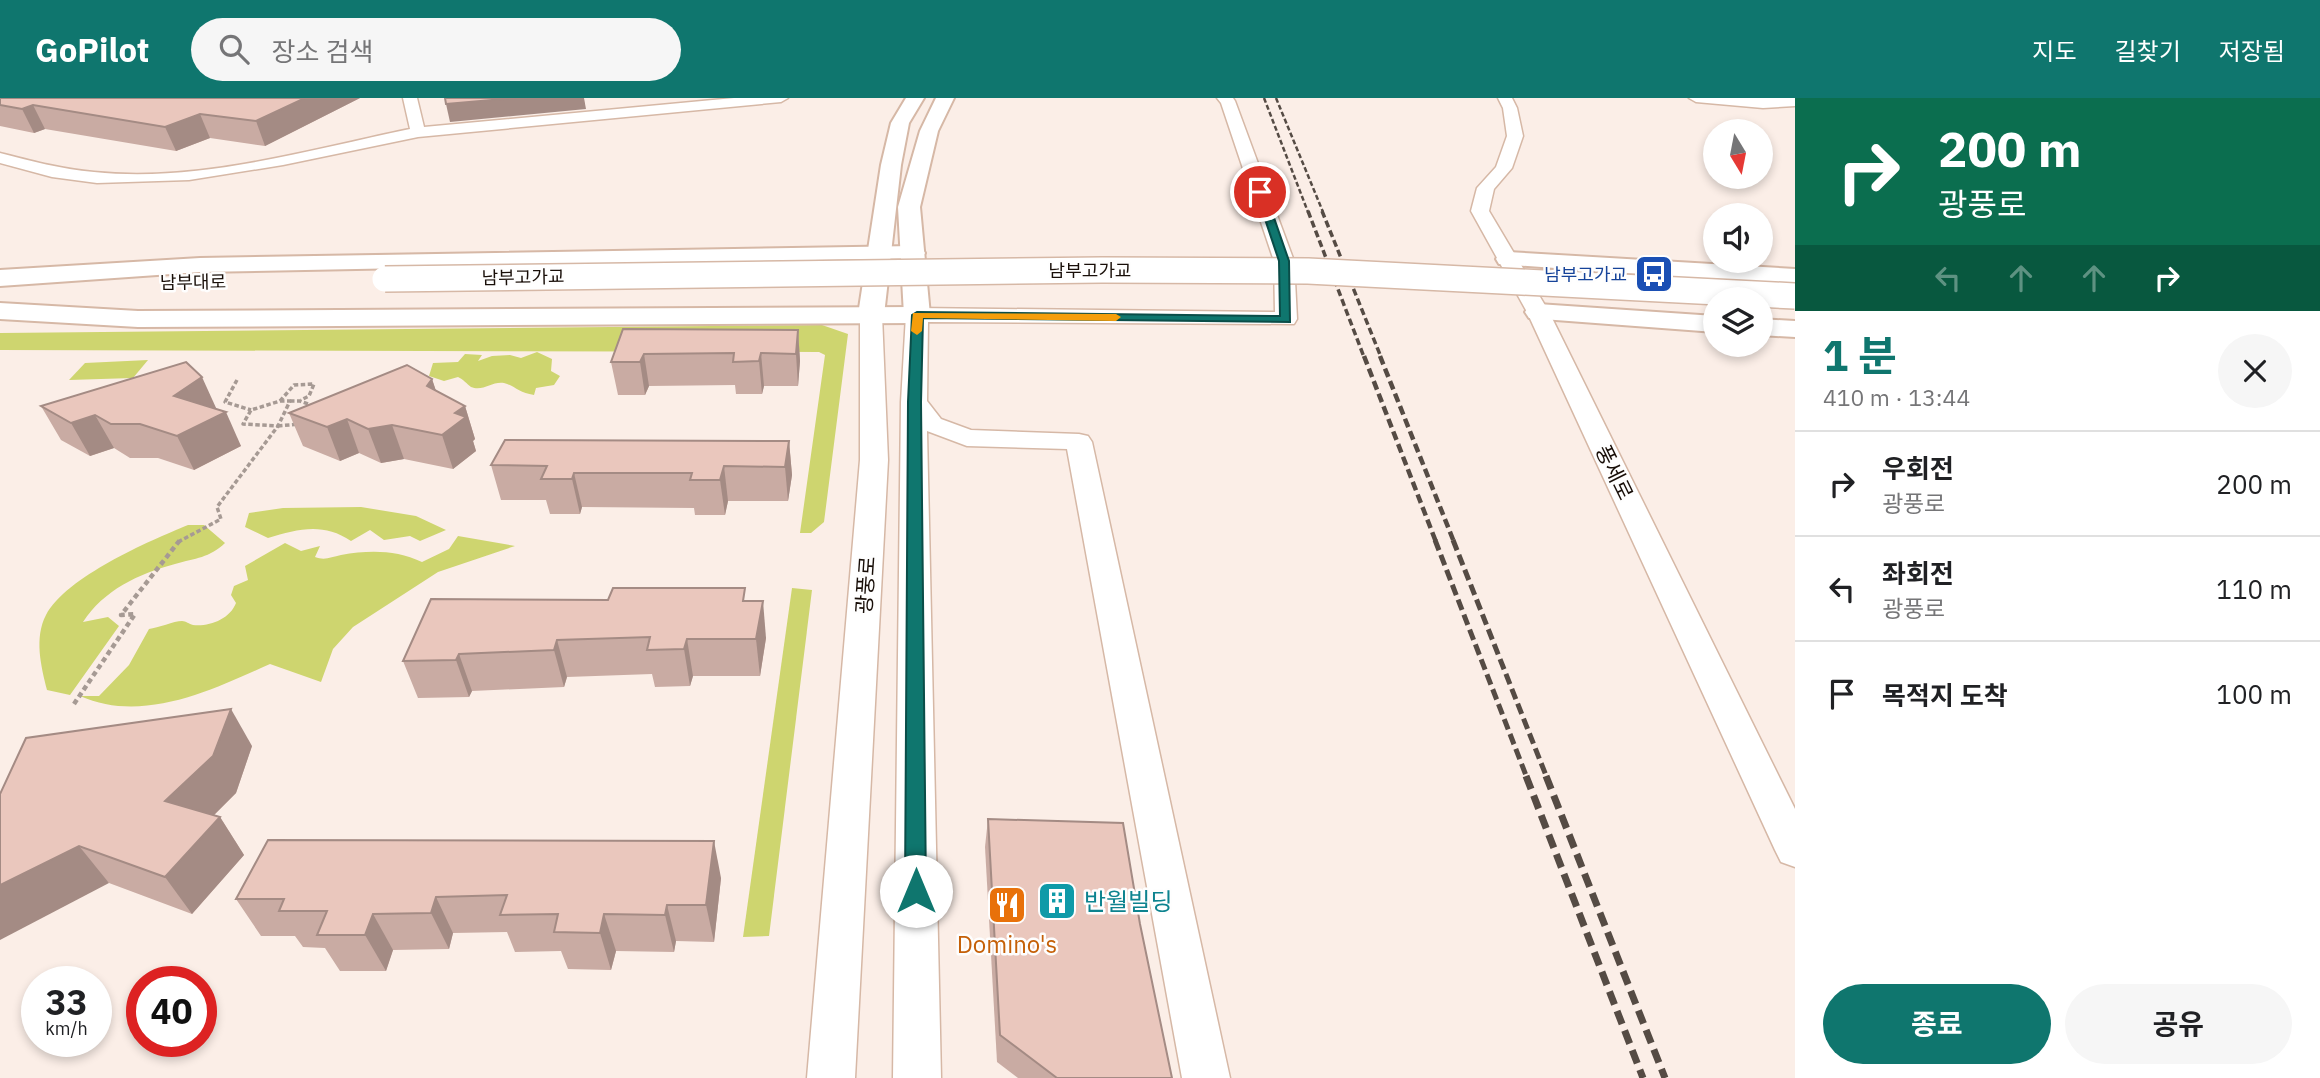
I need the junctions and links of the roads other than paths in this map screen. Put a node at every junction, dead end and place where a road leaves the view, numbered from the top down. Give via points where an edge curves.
1 (410, 98) edge
2 (781, 98) edge
3 (915, 98) edge
4 (944, 98) edge
5 (1224, 98) edge
6 (1505, 98) edge
7 (1696, 98) edge
8 (1795, 102) edge
9 (418, 132) junction
10 (0, 158) edge
11 (878, 253) junction
12 (913, 253) junction
13 (1508, 259) junction
14 (1795, 277) edge
15 (0, 278) edge
16 (0, 285) edge
17 (374, 288) junction
18 (306, 293) dead end
19 (1795, 296) edge
20 (0, 299) edge
21 (1703, 305) edge
22 (1773, 310) edge
23 (0, 311) edge
24 (1795, 311) edge
25 (1538, 312) junction
26 (871, 315) junction
27 (917, 315) junction
28 (1703, 323) edge
29 (1773, 328) edge
30 (1795, 329) edge
31 (914, 402) junction
32 (967, 438) junction
33 (915, 468) junction
34 (1795, 850) edge
35 (831, 1078) edge
36 (917, 1078) edge
37 (1206, 1078) edge

1 - 9 street
2 - 9 street
3 - 11 main road, 광풍로 via 900,123
4 - 12 main road via 929,131 909,207
5 - 27 street via 1284,261 1286,320
6 - 13 street, 풍세로 via 1515,136 1504,168 1486,188 1480,211
7 - 8 street
9 - 10 street via 290,160 156,177 54,172
11 - 12 main road
11 - 15 main road via 200,264
11 - 26 main road, 광풍로
12 - 27 main road
13 - 14 main road
13 - 25 street, 풍세로
16 - 17 main road, 남부대로
17 - 19 main road, 남부고가교, bridge via 1102,270 1308,271
17 - 21 main road, 남부고가교 via 1302,285
18 - 20 main road, 남부대로
22 - 24 main road
23 - 26 main road via 138,319
25 - 28 main road
25 - 34 street, 풍세로
26 - 27 main road
26 - 35 street, 광풍로 via 874,460
27 - 31 street
29 - 30 main road
31 - 32 street via 932,424
31 - 33 street
32 - 33 street
32 - 37 street via 1079,442
33 - 36 street

